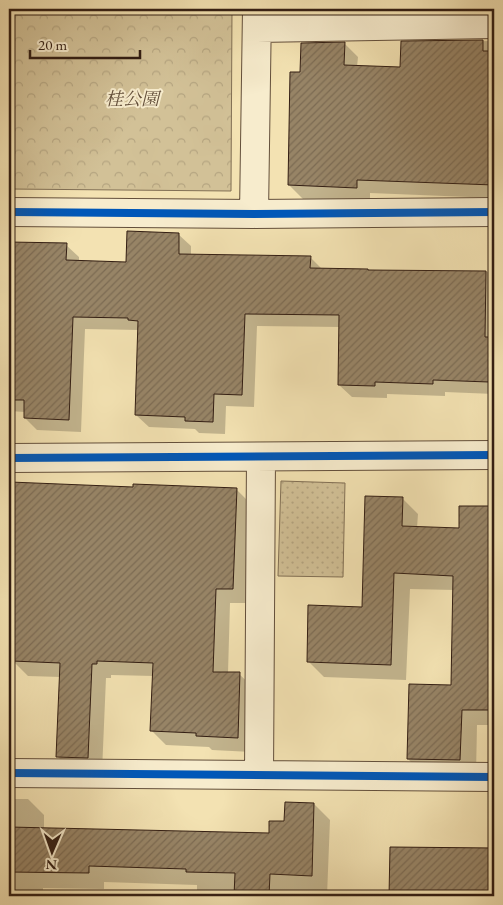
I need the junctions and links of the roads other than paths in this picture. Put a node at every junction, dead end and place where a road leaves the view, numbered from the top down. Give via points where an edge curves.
1 (257, 18) edge
2 (494, 24) edge
3 (9, 212) edge
4 (494, 212) edge
5 (254, 214) junction
6 (494, 455) edge
7 (261, 457) junction
8 (9, 458) edge
9 (9, 773) edge
10 (259, 775) junction
11 (494, 777) edge

1 - 2 street
1 - 5 street
3 - 5 street
4 - 5 street
6 - 7 street
7 - 8 street
7 - 10 street
9 - 10 street
10 - 11 street

